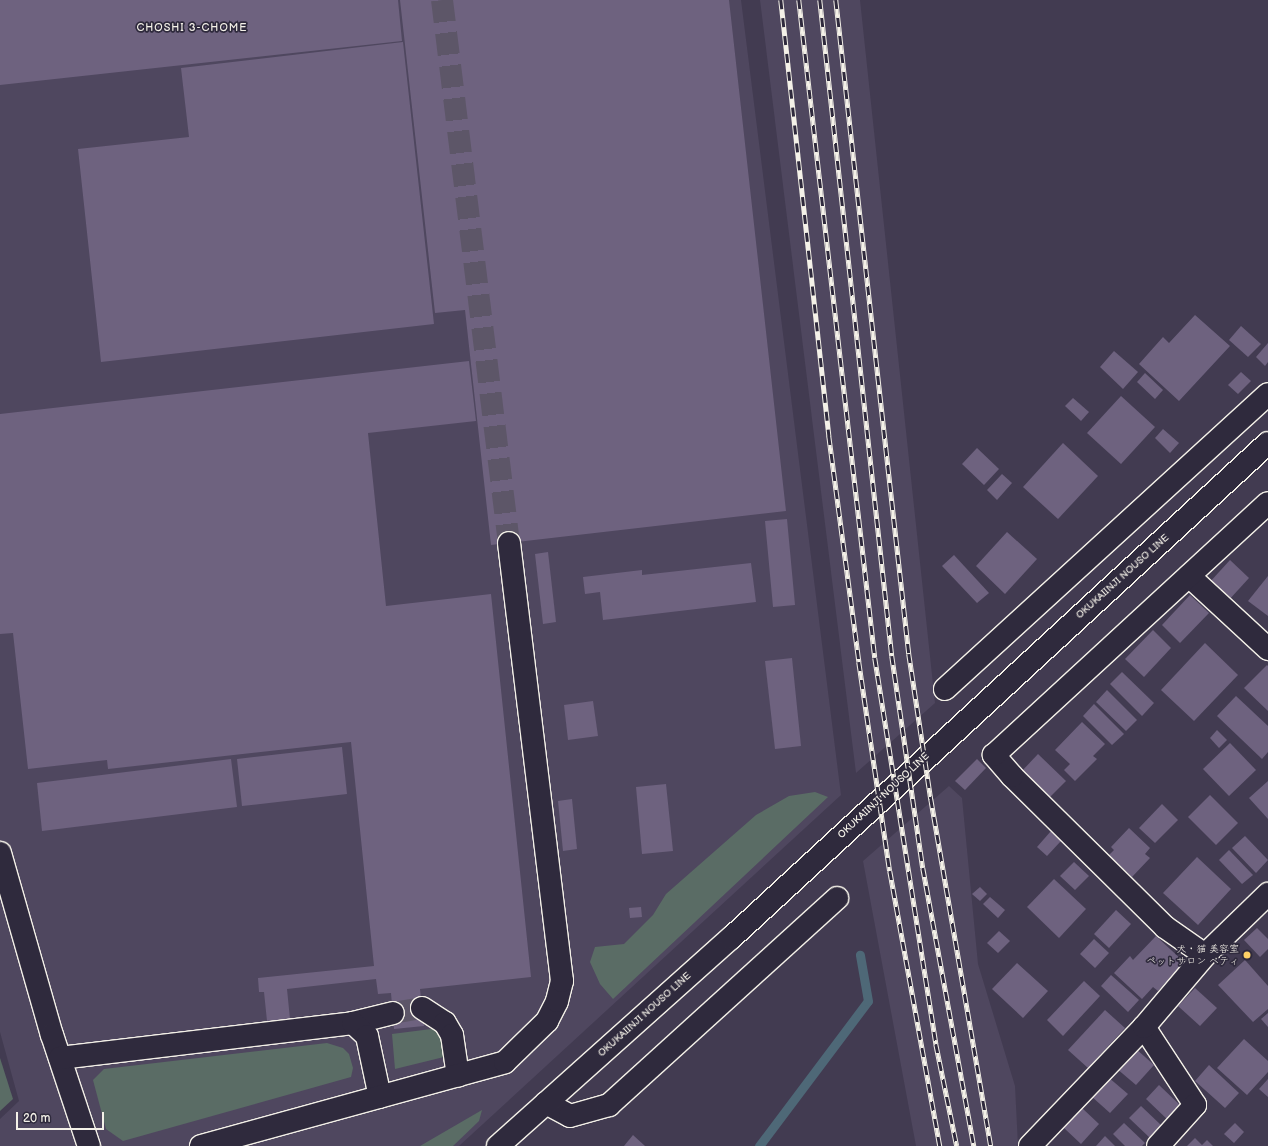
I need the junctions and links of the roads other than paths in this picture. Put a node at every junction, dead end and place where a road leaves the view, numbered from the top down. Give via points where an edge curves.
1 (1268, 394) edge
2 (1268, 443) edge
3 (1268, 503) edge
4 (509, 543) tunnel mouth
5 (1188, 576) junction
6 (1268, 650) edge
7 (945, 689) dead end
8 (0, 853) edge
9 (1268, 894) edge
10 (836, 898) dead end
11 (1205, 955) junction
12 (422, 1008) tunnel mouth
13 (392, 1013) tunnel mouth
14 (353, 1023) junction
15 (1144, 1027) junction
16 (60, 1058) junction
17 (458, 1076) junction
18 (380, 1097) junction
19 (546, 1103) junction
20 (89, 1146) edge
21 (201, 1146) edge
22 (498, 1146) edge
23 (1030, 1146) edge
24 (1158, 1146) edge

1 - 7 street
2 - 19 street, OKUKAIINJI NOUSO LINE via 731,938
3 - 5 street
4 - 17 street via 562,982 557,1001 547,1021 527,1044 505,1062
5 - 6 street
5 - 11 street via 994,755 1012,776 1165,927
8 - 16 street
9 - 11 street
10 - 19 street via 609,1105 570,1116
11 - 15 street
12 - 17 street via 445,1023 452,1035
13 - 14 street
14 - 16 street
14 - 18 street via 367,1036
15 - 23 street
15 - 24 street via 1195,1105
16 - 20 street
17 - 18 street
18 - 21 street
19 - 22 street, OKUKAIINJI NOUSO LINE

